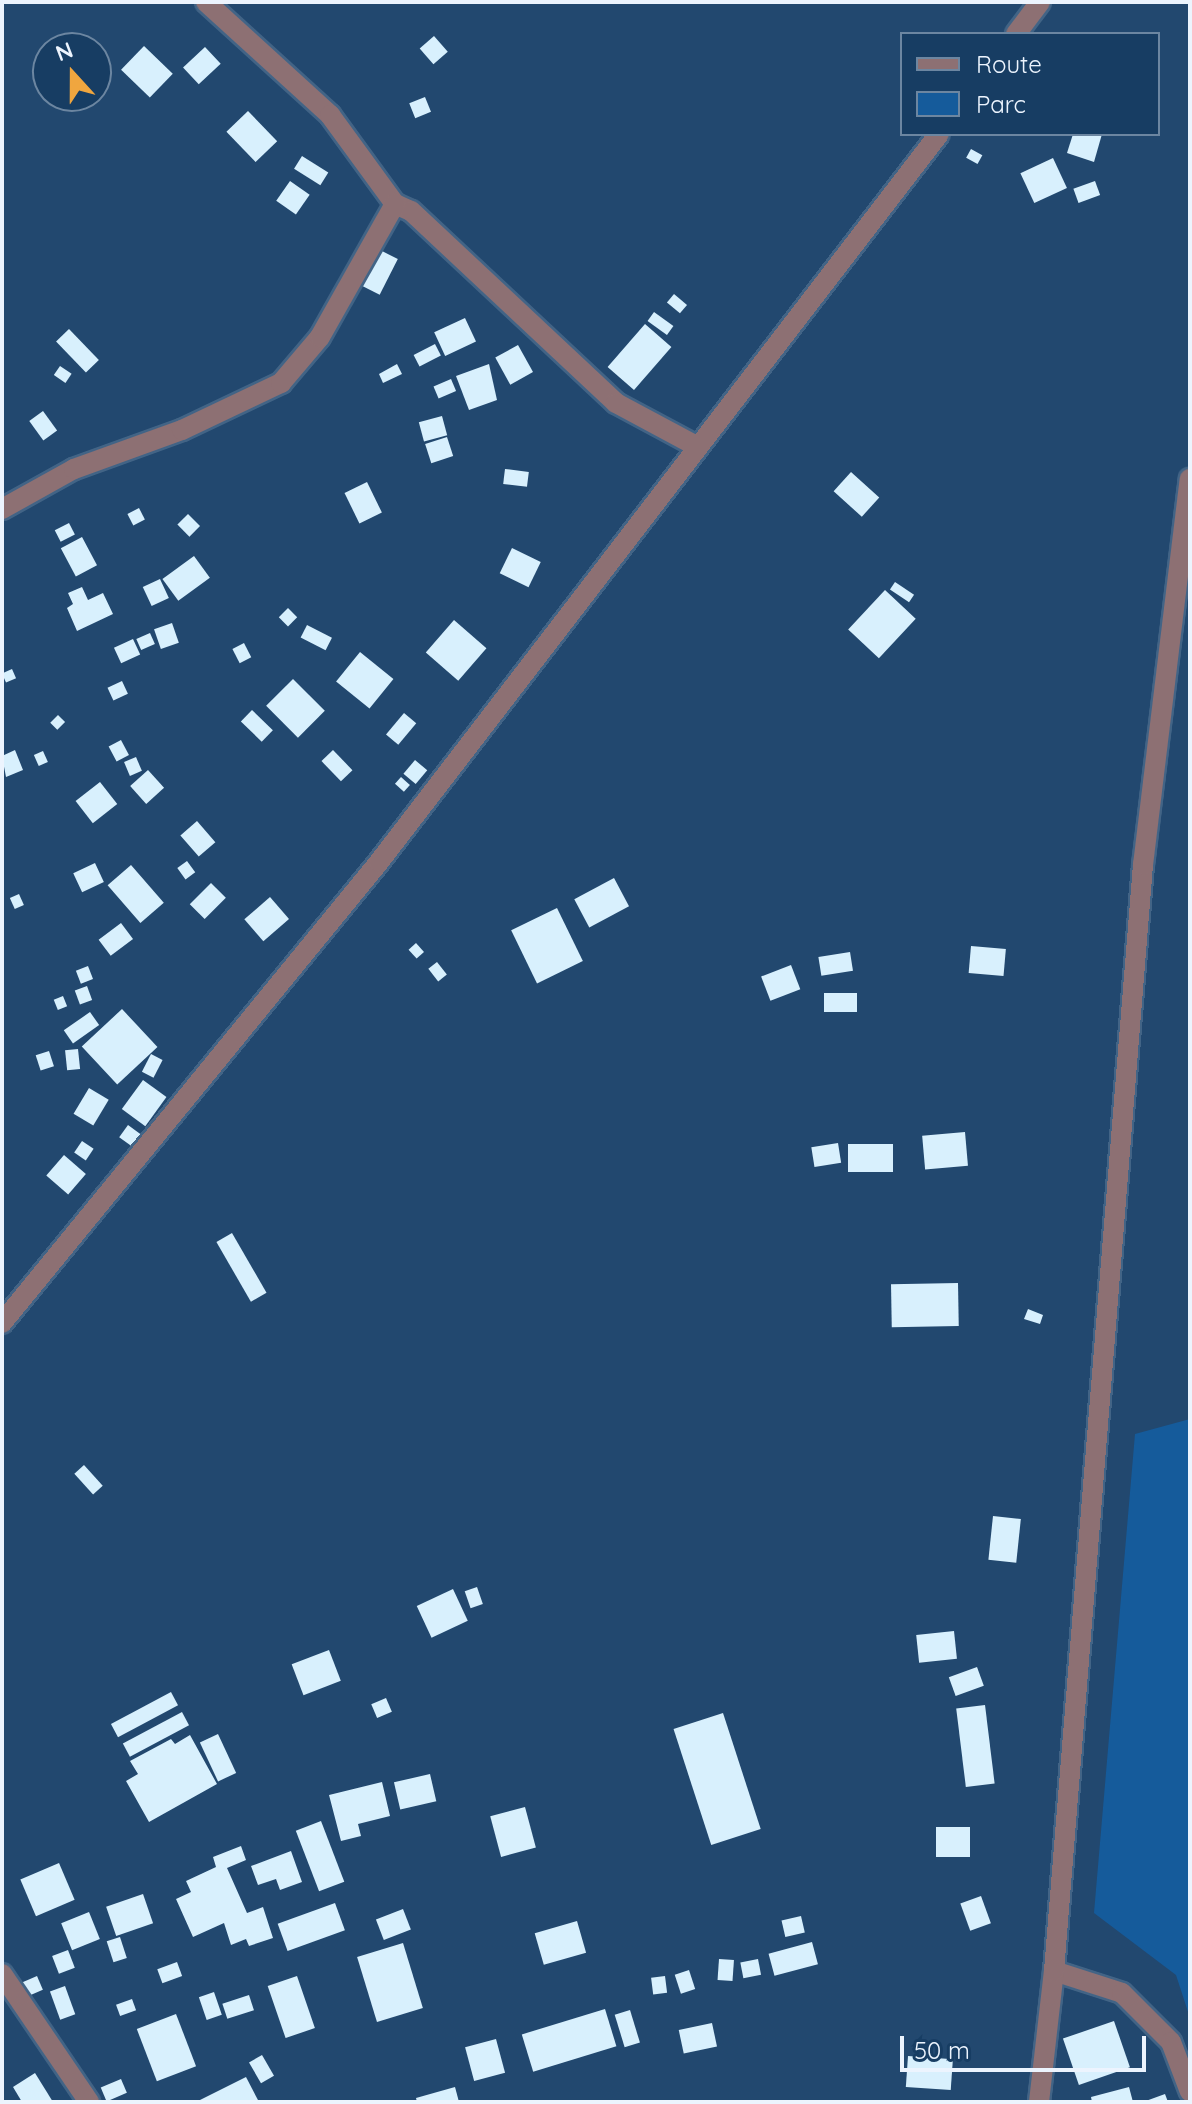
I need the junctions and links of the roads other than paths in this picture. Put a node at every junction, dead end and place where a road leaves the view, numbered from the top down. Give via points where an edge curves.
1 (206, 2) edge
2 (1040, 2) edge
3 (1018, 32) edge
4 (937, 136) edge
5 (395, 204) junction
6 (698, 447) junction
7 (1190, 479) edge
8 (2, 509) edge
9 (2, 1323) edge
10 (1054, 1971) junction
11 (2, 1974) edge
12 (1190, 2092) edge
13 (89, 2102) edge
14 (1039, 2102) edge

1 - 5 street via 330,115
2 - 3 street
4 - 6 street
5 - 6 street via 411,211 616,403
5 - 8 street via 320,337 281,383 182,430 74,469
6 - 9 street via 379,862
7 - 10 street via 1143,865
10 - 12 street via 1122,1993 1171,2042
10 - 14 street
11 - 13 street

